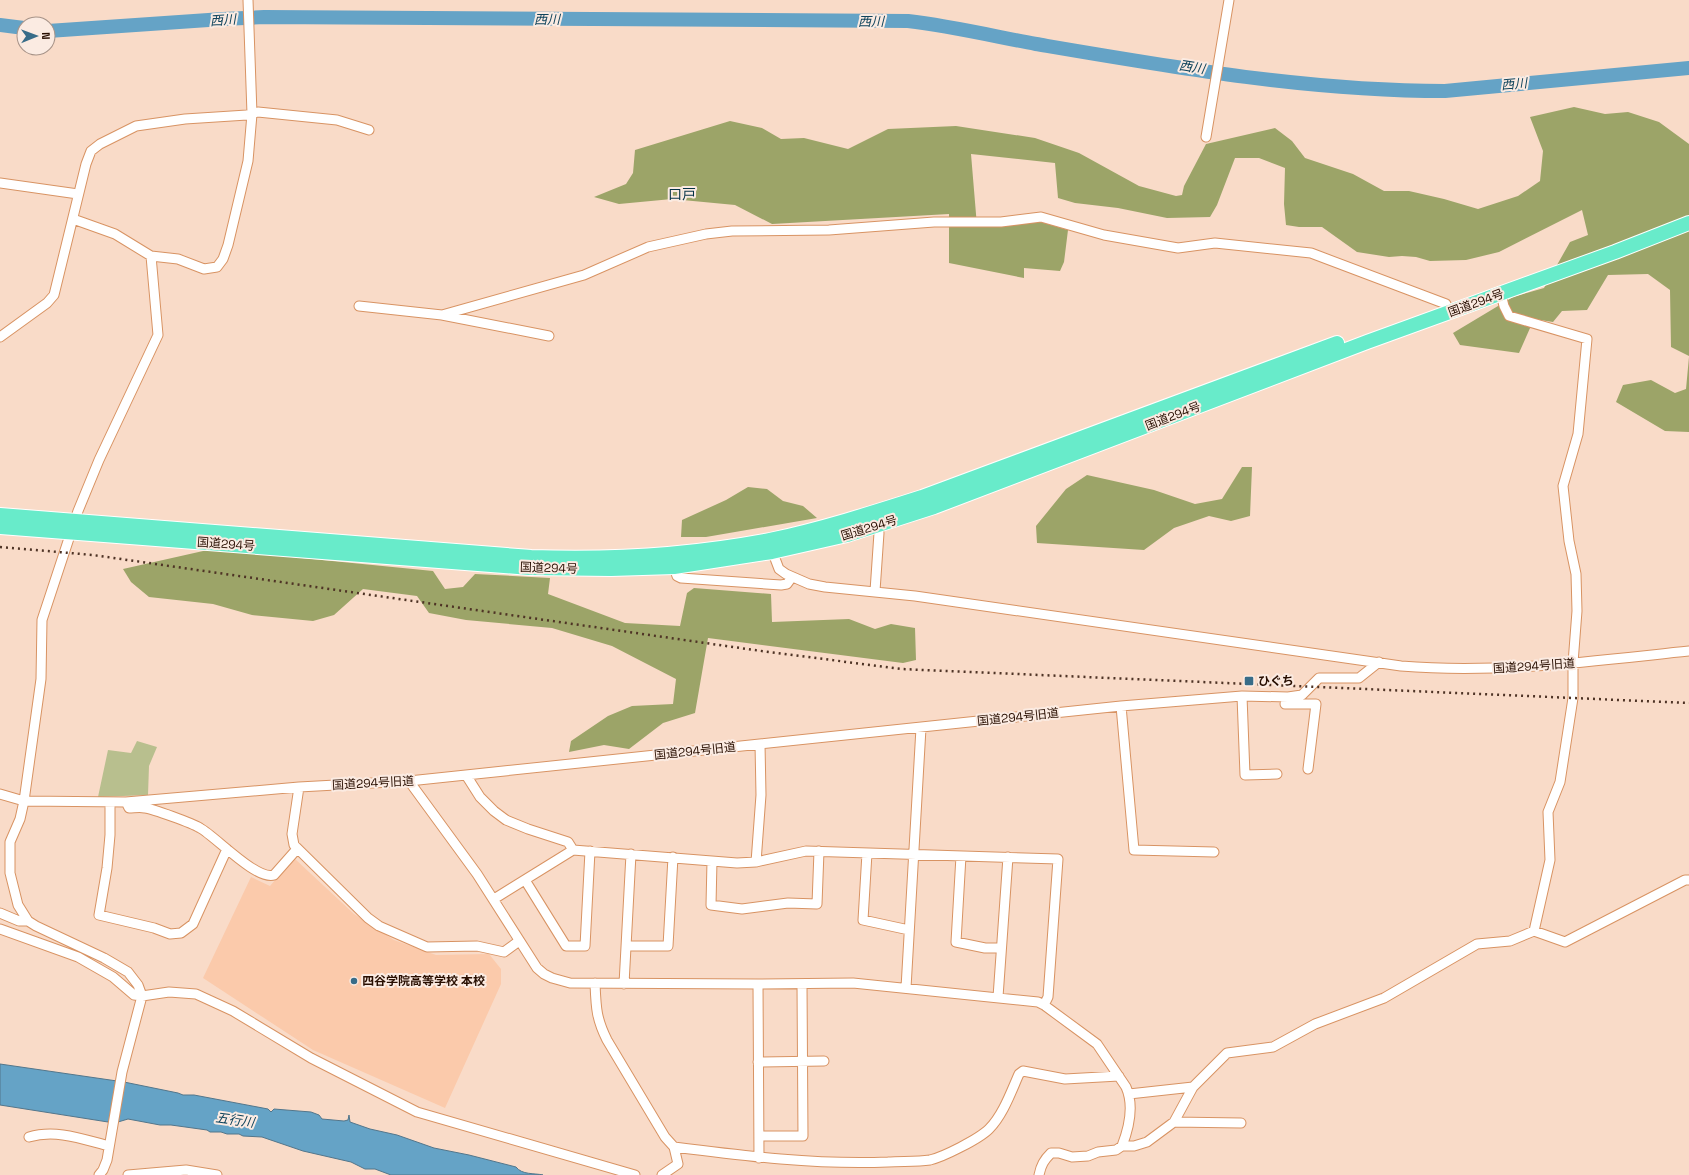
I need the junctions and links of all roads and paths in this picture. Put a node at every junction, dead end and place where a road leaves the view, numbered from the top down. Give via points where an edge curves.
1 (248, 0) edge
2 (1229, 0) edge
3 (252, 114) junction
4 (369, 130) dead end
5 (1206, 137) dead end
6 (0, 183) edge
7 (78, 194) junction
8 (1689, 217) edge
9 (73, 219) junction
10 (1689, 224) edge
11 (151, 256) junction
12 (1501, 294) junction
13 (1446, 304) junction
14 (359, 306) dead end
15 (442, 315) junction
16 (549, 336) dead end
17 (0, 337) edge
18 (0, 515) edge
19 (74, 526) junction
20 (877, 526) junction
21 (0, 527) edge
22 (771, 546) junction
23 (674, 567) junction
24 (792, 577) junction
25 (875, 591) junction
26 (1689, 652) edge
27 (1379, 662) junction
28 (1573, 663) junction
29 (1305, 692) junction
30 (1242, 696) junction
31 (1285, 704) dead end
32 (1305, 704) junction
33 (1121, 706) junction
34 (921, 728) junction
35 (760, 744) junction
36 (1308, 769) dead end
37 (1277, 774) dead end
38 (466, 775) junction
39 (409, 781) junction
40 (300, 787) junction
41 (0, 794) edge
42 (24, 800) junction
43 (110, 802) junction
44 (126, 802) junction
45 (297, 848) junction
46 (227, 849) junction
47 (573, 850) junction
48 (590, 851) junction
49 (819, 851) junction
50 (1214, 852) dead end
51 (867, 853) junction
52 (631, 854) junction
53 (914, 855) junction
54 (961, 856) junction
55 (673, 857) junction
56 (1008, 858) junction
57 (712, 861) junction
58 (756, 862) junction
59 (525, 880) junction
60 (1689, 880) edge
61 (494, 898) junction
62 (0, 913) edge
63 (28, 921) junction
64 (0, 929) edge
65 (909, 930) junction
66 (1534, 931) junction
67 (519, 941) junction
68 (626, 946) junction
69 (1001, 948) junction
70 (595, 984) junction
71 (624, 984) junction
72 (758, 984) junction
73 (802, 984) junction
74 (906, 988) junction
75 (142, 996) junction
76 (998, 997) junction
77 (1044, 1005) junction
78 (803, 1061) junction
79 (824, 1061) dead end
80 (758, 1062) junction
81 (1119, 1076) junction
82 (1194, 1087) junction
83 (1129, 1094) junction
84 (1174, 1122) junction
85 (1241, 1123) dead end
86 (759, 1136) junction
87 (28, 1137) dead end
88 (109, 1146) junction
89 (1122, 1146) junction
90 (674, 1147) junction
91 (759, 1158) junction
92 (103, 1173) edge
93 (128, 1175) edge
94 (217, 1175) edge
95 (635, 1175) edge
96 (662, 1175) edge
97 (1038, 1175) edge

1 - 3 street
2 - 5 street
3 - 4 street via 258,112 337,120
3 - 7 street via 136,126 91,151
3 - 11 street via 248,161 228,245 217,267 204,269 178,259
6 - 7 street
7 - 9 street
8 - 13 highway, 国道294号
9 - 11 street via 115,234
9 - 17 street via 54,295
10 - 12 highway, 国道294号
11 - 19 street via 158,335 99,460
12 - 20 highway, 国道294号 via 1367,342 934,507
12 - 28 street via 1509,316 1586,339 1578,434 1563,486 1569,541 1576,574 1577,611
13 - 15 street via 1311,253 1215,243 1178,248 1104,235 1041,217 1001,222 934,222 829,230 732,231 706,234 648,247 584,275
13 - 22 highway, 国道294号 via 922,497
14 - 15 street
15 - 16 street
18 - 19 highway, 国道294号
19 - 21 highway, 国道294号
19 - 22 highway, 国道294号 via 555,558 611,558
19 - 23 highway, 国道294号 via 530,568
19 - 42 street via 42,620 41,679
20 - 22 highway, 国道294号 via 847,535
20 - 25 street via 879,533
22 - 23 highway, 国道294号
22 - 24 street, 国道294号旧道 via 779,569
23 - 24 street via 677,576 681,578 781,586 787,584
24 - 25 street, 国道294号旧道 via 825,587
25 - 27 street, 国道294号旧道
26 - 28 street, 国道294号旧道
27 - 28 street, 国道294号旧道 via 1472,669
27 - 29 street, 国道294号旧道 via 1359,678 1320,678
28 - 66 street via 1573,698 1560,782 1548,812 1550,860
29 - 30 street, 国道294号旧道 via 1302,695 1288,697
29 - 32 street
30 - 33 street, 国道294号旧道
30 - 37 street via 1245,776
31 - 32 street
32 - 36 street via 1316,704
33 - 34 street, 国道294号旧道
33 - 50 street via 1134,850
34 - 35 street, 国道294号旧道
34 - 53 street
35 - 38 street, 国道294号旧道
35 - 58 street via 761,795
38 - 39 street, 国道294号旧道
38 - 47 street via 480,797 506,820 568,842
39 - 40 street, 国道294号旧道
39 - 61 street
40 - 44 street, 国道294号旧道
40 - 45 street via 292,834
41 - 42 street, 国道294号旧道
42 - 43 street, 国道294号旧道
42 - 63 street via 20,819 10,842 10,867 18,905
43 - 44 street, 国道294号旧道
43 - 46 street via 107,868 99,914 170,934 181,933 192,924
44 - 46 street via 130,808 146,808 199,827
45 - 46 street via 272,876 254,868
45 - 67 street via 368,918 379,926 427,947 477,946 504,952
47 - 48 street
47 - 59 street
48 - 52 street
48 - 59 street via 585,946 566,946
49 - 51 street
49 - 57 street via 817,904 788,903 742,909 711,905
49 - 58 street via 806,851
51 - 53 street
51 - 65 street via 863,920
52 - 55 street
52 - 68 street
53 - 54 street
53 - 65 street
54 - 56 street
54 - 69 street via 956,942 985,948
55 - 57 street
55 - 68 street via 668,946
56 - 69 street
56 - 77 street via 1058,859 1048,997
57 - 58 street
59 - 61 street
60 - 66 street via 1565,942
61 - 67 street
62 - 63 street via 19,921
63 - 75 street via 128,972 138,985
64 - 75 street via 78,957 113,976 134,994
65 - 74 street
66 - 82 street via 1510,941 1477,944 1384,998 1314,1024 1273,1047 1227,1053
67 - 70 street via 529,958 544,974 562,982
68 - 71 street
69 - 76 street
70 - 71 street
70 - 90 street via 599,1024 665,1137
71 - 72 street
72 - 73 street
72 - 80 street
73 - 74 street via 853,983
73 - 78 street
74 - 76 street
75 - 88 street via 122,1072
75 - 95 street via 169,992 196,994 233,1011 311,1058 417,1112
76 - 77 street via 1028,1000
77 - 81 street via 1097,1044
78 - 79 street
78 - 80 street
78 - 86 street via 803,1136
80 - 86 street
81 - 83 street
81 - 91 street via 1065,1079 1023,1071 1019,1074 999,1116 989,1129 945,1155 929,1160 850,1163
82 - 83 street
82 - 84 street
83 - 89 street via 1130,1107
84 - 85 street
84 - 89 street via 1147,1142
86 - 91 street
87 - 88 street via 41,1133 63,1134
88 - 92 street
89 - 97 street via 1116,1150 1088,1156 1072,1157 1051,1153 1044,1159
90 - 91 street
90 - 96 street via 678,1164
93 - 94 street via 186,1170

